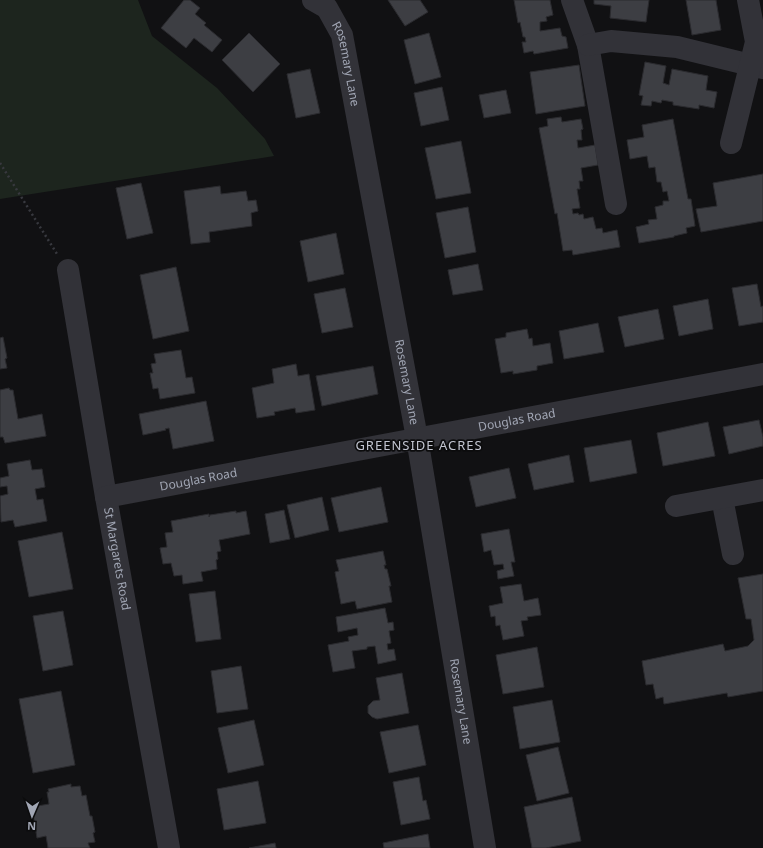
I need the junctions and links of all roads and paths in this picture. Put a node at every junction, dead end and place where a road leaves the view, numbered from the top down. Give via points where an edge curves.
1 (313, 0) edge
2 (572, 0) edge
3 (748, 0) edge
4 (588, 45) junction
5 (757, 66) edge
6 (731, 143) dead end
7 (0, 163) edge
8 (616, 204) dead end
9 (68, 270) joint
10 (763, 374) edge
11 (417, 438) junction
12 (763, 490) edge
13 (106, 497) junction
14 (722, 498) junction
15 (676, 506) dead end
16 (733, 554) dead end
17 (170, 848) edge
18 (485, 848) edge

1 - 11 street, Rosemary Lane via 327,8 342,35
2 - 4 street
3 - 5 street via 756,42
4 - 5 street via 611,41 677,47
4 - 8 street
5 - 6 street
7 - 9 path
9 - 13 street, St Margarets Road
10 - 11 street, Douglas Road
11 - 13 street, Douglas Road
11 - 18 street, Rosemary Lane
12 - 14 street
13 - 17 street, St Margarets Road
14 - 15 street
14 - 16 street

